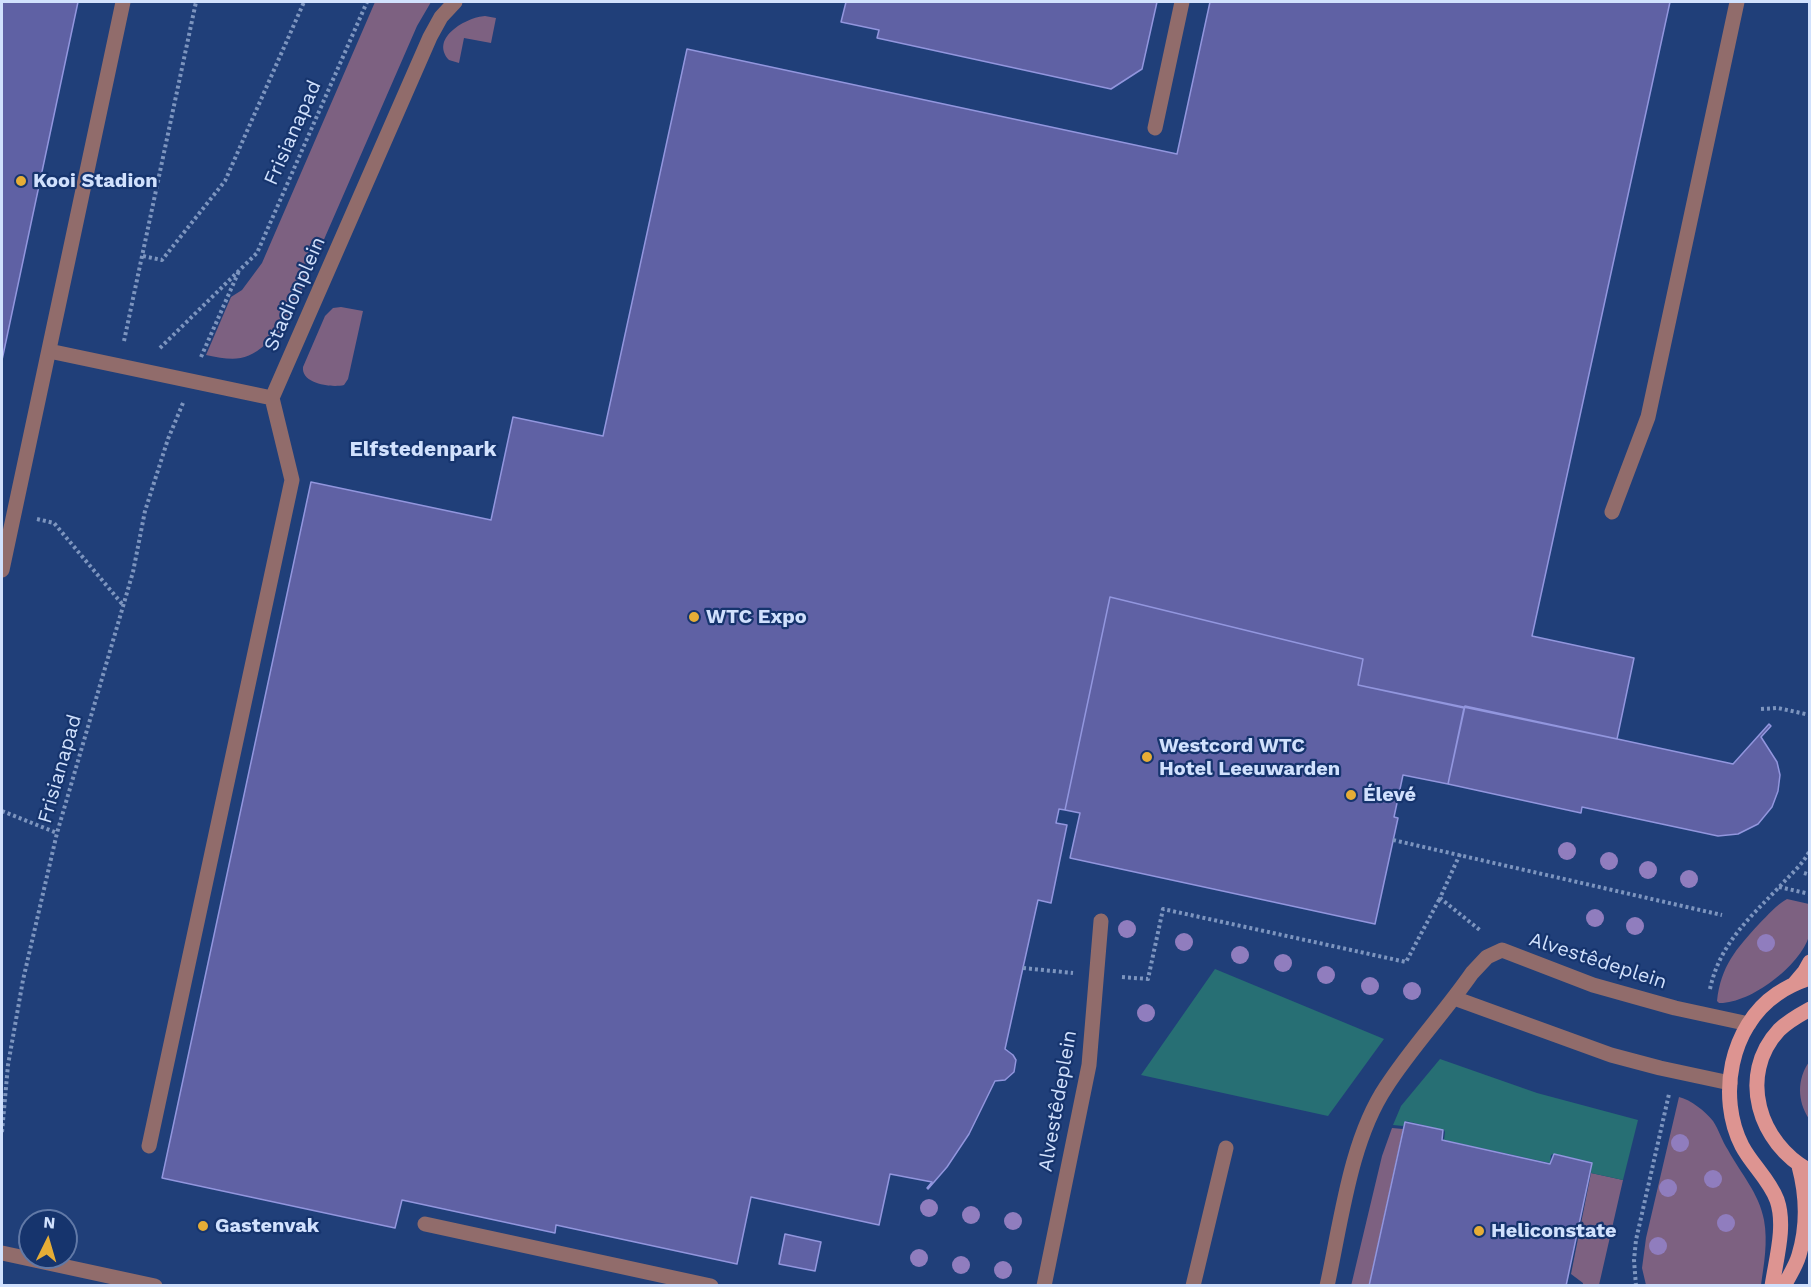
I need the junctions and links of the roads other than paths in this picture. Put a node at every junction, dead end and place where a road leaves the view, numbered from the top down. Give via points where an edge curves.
1 (123, 2) edge
2 (455, 2) edge
3 (1182, 2) edge
4 (1737, 2) edge
5 (1155, 128) dead end
6 (49, 351) junction
7 (272, 398) junction
8 (1612, 512) dead end
9 (2, 570) edge
10 (1101, 921) dead end
11 (1809, 962) edge
12 (1809, 978) edge
13 (1794, 984) junction
14 (1454, 998) junction
15 (1809, 1009) edge
16 (1749, 1024) junction
17 (1730, 1083) junction
18 (1758, 1087) junction
19 (149, 1146) dead end
20 (1226, 1148) dead end
21 (1804, 1168) edge
22 (425, 1224) dead end
23 (2, 1253) edge
24 (645, 1279) edge
25 (155, 1286) edge
26 (711, 1286) edge
27 (1044, 1286) edge
28 (1193, 1286) edge
29 (1327, 1286) edge
30 (1772, 1286) edge
31 (1784, 1286) edge

1 - 6 street
2 - 7 street, Stadionplein via 430,37
3 - 5 street
4 - 8 street via 1648,417
6 - 7 street
6 - 9 street
7 - 19 street via 292,480
10 - 27 street, Alvestêdeplein via 1089,1065
11 - 13 main road
12 - 13 main road
13 - 16 main road via 1775,995
14 - 16 street, Alvestêdeplein via 1487,957 1502,950 1593,985
14 - 17 street via 1611,1055
14 - 29 street, Alvestêdeplein via 1385,1088 1369,1119 1354,1160
15 - 18 main road via 1779,1030 1767,1047
16 - 17 main road via 1737,1049
17 - 18 main road
17 - 30 main road via 1734,1128 1777,1201 1780,1217
18 - 21 main road via 1762,1120 1787,1156
20 - 28 street
21 - 31 main road via 1806,1214 1799,1257
22 - 24 street
23 - 25 street
24 - 26 street

